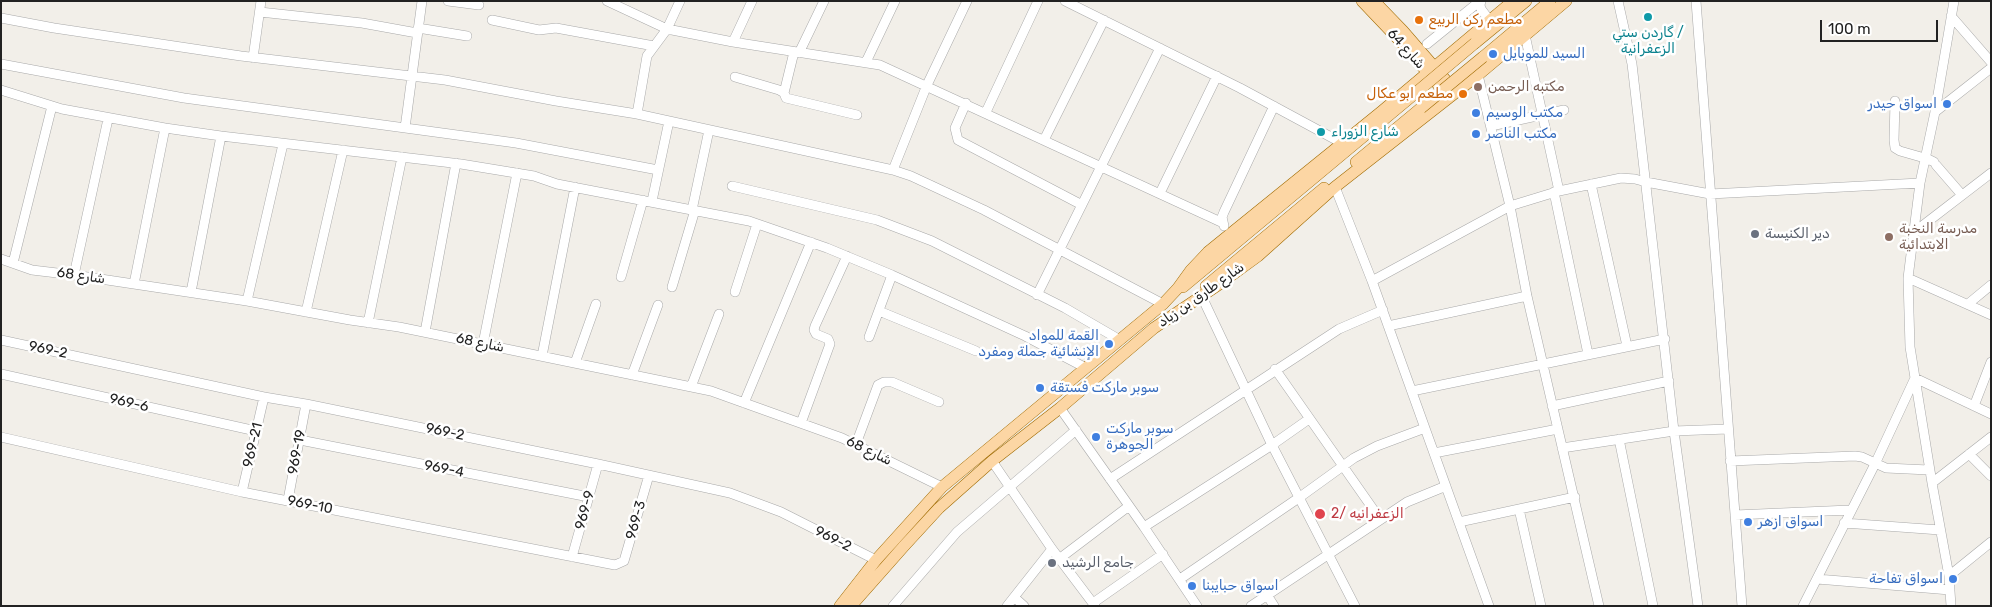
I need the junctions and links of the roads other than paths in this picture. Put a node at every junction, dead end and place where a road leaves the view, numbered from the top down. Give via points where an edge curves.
1 (261, 1) edge
2 (422, 1) edge
3 (448, 1) edge
4 (607, 1) edge
5 (680, 1) edge
6 (752, 1) edge
7 (824, 1) edge
8 (896, 1) edge
9 (967, 1) edge
10 (1038, 1) edge
11 (1065, 1) edge
12 (1362, 1) edge
13 (1374, 1) edge
14 (1481, 1) edge
15 (1513, 1) edge
16 (1526, 1) edge
17 (1550, 1) edge
18 (1566, 1) edge
19 (1618, 1) edge
20 (1696, 1) edge
21 (1954, 1) edge
22 (479, 5) dead end
23 (260, 12) junction
24 (1951, 16) junction
25 (1, 18) edge
26 (492, 20) dead end
27 (1104, 20) junction
28 (1490, 21) junction
29 (667, 29) junction
30 (417, 30) junction
31 (1525, 35) junction
32 (467, 36) dead end
33 (732, 42) junction
34 (1427, 44) dead end
35 (654, 46) junction
36 (1160, 48) junction
37 (796, 52) junction
38 (253, 58) junction
39 (866, 62) junction
40 (1991, 62) edge
41 (1, 64) edge
42 (1991, 68) edge
43 (1431, 69) junction
44 (1478, 75) junction
45 (412, 76) junction
46 (1217, 76) junction
47 (735, 77) dead end
48 (927, 85) junction
49 (1, 90) edge
50 (784, 93) junction
51 (1453, 95) junction
52 (1895, 101) dead end
53 (966, 103) junction
54 (52, 106) junction
55 (1274, 106) junction
56 (1564, 110) dead end
57 (986, 112) junction
58 (1934, 112) junction
59 (637, 114) junction
60 (1542, 114) junction
61 (857, 115) dead end
62 (108, 119) junction
63 (669, 121) junction
64 (1491, 126) junction
65 (165, 128) junction
66 (405, 128) junction
67 (709, 130) junction
68 (221, 136) junction
69 (1044, 140) junction
70 (1342, 143) junction
71 (283, 144) junction
72 (343, 150) junction
73 (402, 157) junction
74 (1925, 158) junction
75 (456, 163) junction
76 (1102, 166) junction
77 (658, 170) junction
78 (893, 170) junction
79 (517, 173) junction
80 (1991, 173) edge
81 (1646, 182) junction
82 (1920, 183) junction
83 (1591, 184) junction
84 (732, 186) dead end
85 (575, 187) junction
86 (1335, 187) junction
87 (1557, 192) junction
88 (1160, 194) junction
89 (1710, 194) junction
90 (1962, 195) junction
91 (647, 201) junction
92 (1082, 205) junction
93 (1510, 206) junction
94 (694, 210) junction
95 (757, 224) junction
96 (1223, 224) junction
97 (1913, 233) junction
98 (1229, 236) junction
99 (810, 242) junction
100 (1059, 250) junction
101 (847, 256) junction
102 (1, 259) edge
103 (13, 263) junction
104 (74, 275) junction
105 (892, 275) junction
106 (621, 277) dead end
107 (1908, 278) junction
108 (1372, 281) junction
109 (134, 284) junction
110 (1991, 285) edge
111 (672, 287) dead end
112 (191, 292) junction
113 (734, 292) dead end
114 (1037, 295) junction
115 (1527, 296) junction
116 (1202, 297) junction
117 (247, 301) junction
118 (596, 304) dead end
119 (1163, 304) junction
120 (1968, 304) junction
121 (658, 305) dead end
122 (879, 310) junction
123 (1383, 310) junction
124 (306, 312) junction
125 (719, 314) dead end
126 (1991, 315) edge
127 (368, 323) junction
128 (1388, 326) junction
129 (1154, 328) junction
130 (425, 332) junction
131 (869, 338) dead end
132 (1665, 338) junction
133 (1120, 340) junction
134 (2, 342) edge
135 (483, 344) junction
136 (1627, 346) junction
137 (976, 351) dead end
138 (1588, 354) junction
139 (542, 356) junction
140 (1991, 362) edge
141 (575, 363) junction
142 (1542, 364) junction
143 (1086, 368) junction
144 (1275, 369) junction
145 (1, 374) edge
146 (632, 375) junction
147 (1915, 378) junction
148 (1669, 381) junction
149 (690, 387) junction
150 (1247, 388) junction
151 (1412, 391) junction
152 (264, 397) junction
153 (939, 402) dead end
154 (744, 403) junction
155 (306, 404) junction
156 (1552, 406) junction
157 (1974, 406) junction
158 (1060, 408) junction
159 (1991, 414) edge
160 (1309, 419) junction
161 (801, 423) junction
162 (1425, 428) junction
163 (1728, 428) junction
164 (1558, 429) junction
165 (1076, 430) junction
166 (256, 431) junction
167 (1674, 431) junction
168 (1, 436) edge
169 (1991, 437) edge
170 (1619, 439) junction
171 (300, 440) junction
172 (856, 444) junction
173 (1272, 445) junction
174 (1562, 448) junction
175 (1434, 453) junction
176 (1969, 454) junction
177 (992, 461) junction
178 (1730, 461) junction
179 (598, 464) junction
180 (1875, 464) junction
181 (1342, 467) junction
182 (1930, 470) junction
183 (649, 475) junction
184 (1991, 476) edge
185 (1110, 479) junction
186 (1932, 483) junction
187 (1446, 486) junction
188 (942, 487) junction
189 (1009, 487) junction
190 (242, 492) junction
191 (588, 497) junction
192 (1300, 497) junction
193 (1575, 497) junction
194 (288, 500) junction
195 (1129, 506) junction
196 (1519, 509) junction
197 (1850, 510) junction
198 (1735, 515) junction
199 (1380, 519) junction
200 (1459, 522) junction
201 (1844, 523) junction
202 (1144, 527) junction
203 (1940, 530) junction
204 (1991, 542) edge
205 (1052, 549) junction
206 (1329, 553) junction
207 (1162, 554) junction
208 (572, 557) junction
209 (1059, 559) junction
210 (876, 560) junction
211 (620, 564) joint
212 (1949, 576) junction
213 (1180, 579) junction
214 (1817, 579) junction
215 (1950, 590) junction
216 (1267, 595) junction
217 (1014, 597) junction
218 (1094, 604) edge
219 (1196, 605) edge
220 (840, 606) edge
221 (851, 606) edge
222 (893, 606) edge
223 (1007, 606) edge
224 (1024, 606) edge
225 (1251, 606) edge
226 (1274, 606) edge
227 (1355, 606) edge
228 (1489, 606) edge
229 (1541, 606) edge
230 (1599, 606) edge
231 (1653, 606) edge
232 (1698, 606) edge
233 (1742, 606) edge
234 (1803, 606) edge
235 (1951, 606) edge

1 - 23 street
2 - 30 street
3 - 22 street
4 - 29 street
5 - 29 street
6 - 33 street
7 - 37 street
8 - 39 street
9 - 48 street
10 - 57 street
11 - 27 street
12 - 43 main road, شارع 64
13 - 43 main road, شارع 64
14 - 28 street via 1481,10
14 - 34 street
15 - 28 main road, شارع طارق بن زياد
16 - 119 main road, bridge
17 - 129 main road, bridge
18 - 31 main road, شارع طارق بن زياد
19 - 81 street via 1632,64
20 - 89 street
21 - 24 street
23 - 30 street
23 - 38 street
24 - 40 street
24 - 58 street
25 - 38 street
26 - 35 street
27 - 36 street
27 - 69 street
28 - 43 main road, شارع طارق بن زياد
29 - 33 street
29 - 35 street
30 - 32 street
30 - 45 street
31 - 44 main road, شارع طارق بن زياد
31 - 60 street
33 - 37 street
35 - 59 street via 647,56
36 - 46 street
36 - 76 street
37 - 39 street
37 - 50 street
38 - 45 street
39 - 48 street
41 - 66 street via 184,98
42 - 58 street
43 - 51 main road, شارع 64
43 - 70 main road, شارع طارق بن زياد
44 - 51 main road, شارع طارق بن زياد
44 - 64 street
45 - 59 street
45 - 66 street
46 - 55 street
46 - 88 street
47 - 50 street
48 - 53 street
48 - 78 street
49 - 54 street
50 - 61 street via 786,98
51 - 86 main road, شارع طارق بن زياد
52 - 74 street via 1895,148
53 - 57 street
53 - 92 street via 955,128 958,140
54 - 62 street
54 - 103 street
55 - 70 street
55 - 96 street via 1224,212
56 - 60 street
57 - 69 street
58 - 74 street
59 - 63 street
60 - 64 street
60 - 87 street
62 - 65 street
62 - 104 street
63 - 67 street
63 - 77 street
64 - 93 street
65 - 68 street
65 - 109 street
66 - 77 street via 516,143
67 - 78 street
67 - 94 street
68 - 71 street
68 - 112 street
69 - 76 street
70 - 98 main road, شارع طارق بن زياد
71 - 72 street
71 - 117 street
72 - 73 street
72 - 124 street
73 - 75 street
73 - 127 street
74 - 82 street
74 - 90 street via 1935,164
75 - 79 street
75 - 130 street
76 - 88 street
76 - 92 street
77 - 91 street
78 - 100 street via 984,210
79 - 85 street
79 - 135 street
80 - 90 street
81 - 83 street via 1621,178
81 - 89 street
81 - 132 street
82 - 89 street
82 - 97 street
83 - 87 street
83 - 136 street
84 - 114 street via 877,220 932,241
85 - 91 street
85 - 139 street
86 - 108 street
86 - 116 main road, شارع طارق بن زياد via 1258,256
87 - 93 street
87 - 138 street
88 - 96 street
89 - 163 street
90 - 97 street
91 - 94 street
91 - 106 street
92 - 100 street
93 - 108 street
93 - 115 street
94 - 95 street
94 - 111 street
95 - 99 street
95 - 113 street
96 - 98 street
97 - 107 street
98 - 119 main road, شارع طارق بن زياد via 1208,252
99 - 101 street
99 - 154 street
100 - 114 street
100 - 119 street
101 - 105 street
101 - 161 street via 815,326 816,334 828,339 830,344
102 - 103 street, شارع 68
103 - 104 street, شارع 68 via 32,270
104 - 109 street, شارع 68
105 - 122 street
105 - 143 street
107 - 120 street
107 - 147 street via 1910,347
108 - 123 street
109 - 112 street, شارع 68
110 - 120 street
112 - 117 street, شارع 68
114 - 133 street
115 - 128 street
115 - 142 street
116 - 129 main road, شارع طارق بن زياد
116 - 150 street
117 - 124 street, شارع 68
118 - 141 street
119 - 133 main road, شارع طارق بن زياد
120 - 126 street
121 - 146 street
122 - 131 street
122 - 137 street
123 - 128 street
123 - 144 street via 1338,329
124 - 127 street, شارع 68
125 - 149 street
127 - 130 street, شارع 68
128 - 151 street
129 - 158 main road, شارع طارق بن زياد
130 - 135 street, شارع 68
132 - 136 street
132 - 148 street
133 - 143 main road, شارع طارق بن زياد
134 - 152 street, 969-2
135 - 139 street, شارع 68
136 - 138 street
138 - 142 street
139 - 141 street, شارع 68
140 - 157 street
141 - 146 street, شارع 68
142 - 151 street
142 - 156 street
143 - 188 main road, شارع طارق بن زياد
144 - 150 street
144 - 160 street
145 - 166 street, 969-6
146 - 149 street, شارع 68
147 - 157 street
147 - 180 street
147 - 182 street
148 - 156 street
148 - 167 street
149 - 154 street, شارع 68
150 - 173 street
150 - 185 street
151 - 162 street
152 - 155 street, 969-2
152 - 166 street, 969-21
153 - 172 street via 892,382 884,382 878,386
154 - 161 street, شارع 68
155 - 171 street, 969-19
155 - 179 street, 969-2
156 - 164 street
157 - 159 street
158 - 165 street
158 - 177 main road, شارع طارق بن زياد
160 - 173 street
160 - 181 street
161 - 172 street, شارع 68
162 - 175 street
162 - 181 street via 1376,446
163 - 167 street
163 - 178 street
164 - 174 street
164 - 175 street
165 - 185 street
165 - 189 street
166 - 190 street, 969-21
167 - 170 street
167 - 232 street
168 - 190 street, 969-10
169 - 176 street
170 - 174 street
170 - 231 street
171 - 191 street, 969-4
171 - 194 street, 969-19
172 - 188 street, شارع 68
173 - 192 street
173 - 202 street
174 - 193 street
175 - 187 street
176 - 184 street
176 - 186 street
177 - 189 street
177 - 221 main road, شارع طارق بن زياد via 939,508
178 - 180 street via 1855,456
178 - 198 street
179 - 183 street, 969-2
179 - 191 street, 969-9
180 - 182 street
180 - 197 street
181 - 192 street
181 - 199 street
182 - 186 street
183 - 210 street, 969-2 via 730,493 781,512
183 - 211 street, 969-3 via 624,561
185 - 195 street
186 - 203 street
187 - 199 street via 1407,502
187 - 200 street
188 - 210 main road, شارع طارق بن زياد
189 - 205 street
189 - 222 street via 957,532
190 - 194 street, 969-10
191 - 208 street, 969-9
192 - 206 street
192 - 213 street
193 - 196 street
193 - 230 street
194 - 208 street, 969-10
195 - 202 street
195 - 209 street
196 - 200 street
196 - 229 street
197 - 198 street
197 - 201 street
198 - 233 street
199 - 206 street
200 - 228 street
201 - 203 street
201 - 214 street
202 - 207 street
203 - 212 street
204 - 212 street
205 - 209 street
205 - 217 street
206 - 216 street
206 - 227 street
207 - 213 street
207 - 218 street
208 - 211 street, 969-10
209 - 218 street
210 - 220 main road, شارع طارق بن زياد
212 - 215 street
213 - 219 street
214 - 215 street
214 - 234 street
215 - 235 street
216 - 225 street
216 - 226 street
217 - 223 street
217 - 224 street

